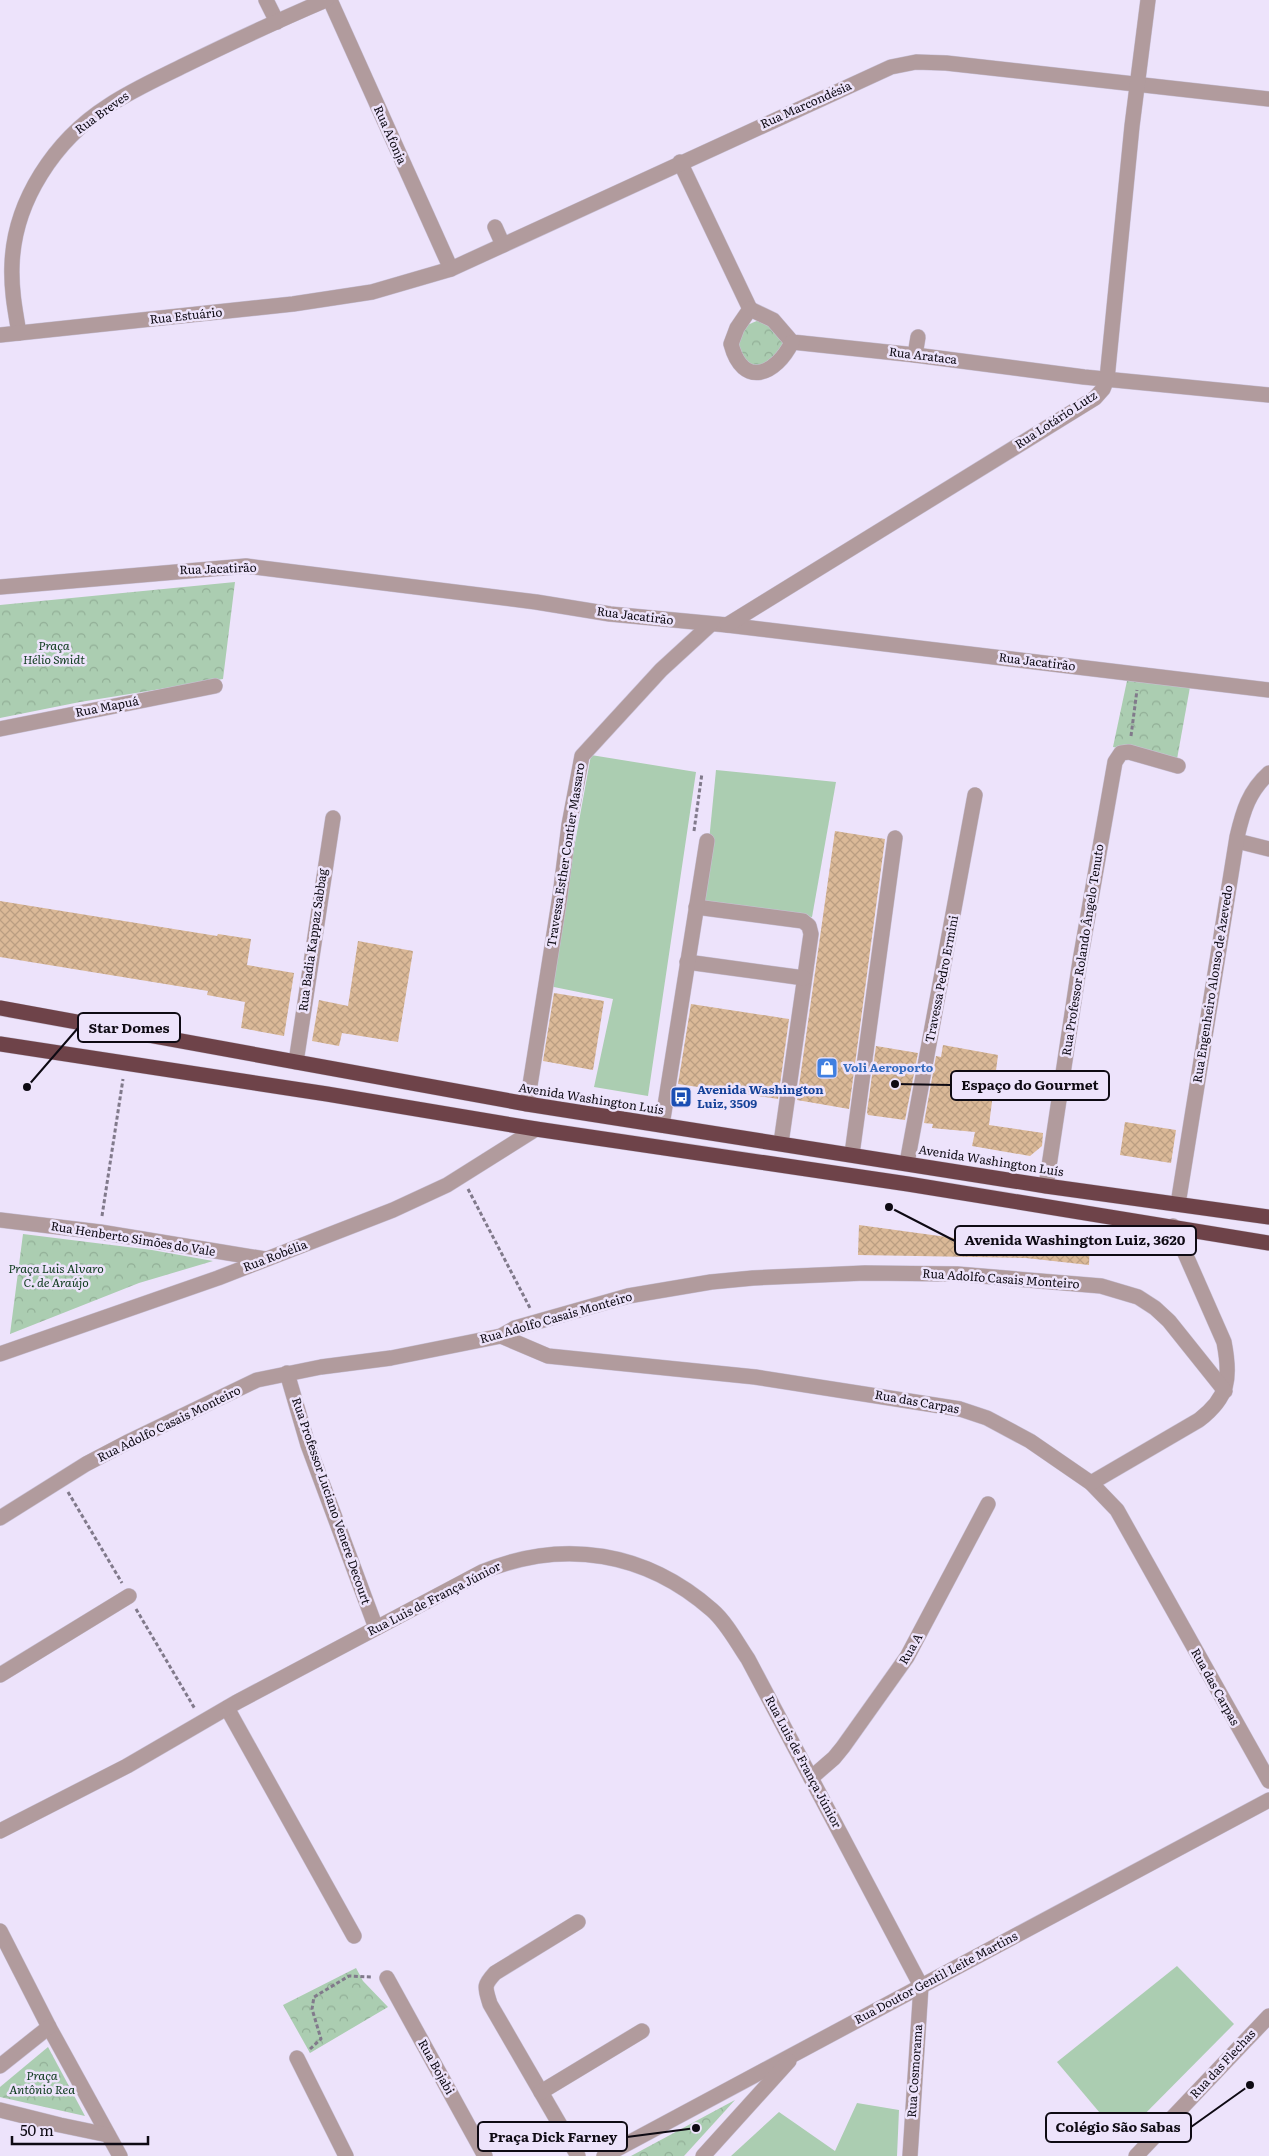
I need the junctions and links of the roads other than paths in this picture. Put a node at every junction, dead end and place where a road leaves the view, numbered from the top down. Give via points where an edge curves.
1 (266, 0) edge
2 (328, 0) edge
3 (1148, 0) edge
4 (277, 22) junction
5 (1138, 84) junction
6 (1269, 99) edge
7 (680, 162) junction
8 (495, 227) dead end
9 (503, 245) junction
10 (451, 269) junction
11 (369, 286) joint
12 (750, 309) junction
13 (19, 333) junction
14 (0, 335) edge
15 (918, 337) dead end
16 (792, 342) junction
17 (915, 355) junction
18 (1107, 379) junction
19 (1269, 395) edge
20 (0, 587) edge
21 (710, 625) junction
22 (727, 626) junction
23 (215, 686) dead end
24 (1269, 690) edge
25 (0, 729) edge
26 (1178, 766) dead end
27 (1269, 774) edge
28 (975, 795) dead end
29 (332, 818) dead end
30 (895, 838) dead end
31 (707, 841) dead end
32 (1237, 842) junction
33 (1269, 849) edge
34 (696, 906) junction
35 (687, 962) junction
36 (804, 978) junction
37 (0, 1008) edge
38 (0, 1044) edge
39 (296, 1062) junction
40 (527, 1104) junction
41 (662, 1125) junction
42 (536, 1130) junction
43 (781, 1143) junction
44 (852, 1154) junction
45 (907, 1163) junction
46 (1046, 1186) junction
47 (1178, 1204) junction
48 (1269, 1217) edge
49 (0, 1220) edge
50 (1173, 1226) junction
51 (1269, 1243) edge
52 (265, 1260) junction
53 (501, 1336) junction
54 (0, 1354) edge
55 (287, 1373) junction
56 (1225, 1391) junction
57 (1091, 1483) junction
58 (988, 1504) dead end
59 (0, 1518) edge
60 (129, 1596) dead end
61 (376, 1628) junction
62 (0, 1675) edge
63 (227, 1708) junction
64 (811, 1778) junction
65 (1269, 1781) edge
66 (1269, 1800) edge
67 (0, 1831) edge
68 (578, 1922) dead end
69 (0, 1931) edge
70 (354, 1936) dead end
71 (387, 1978) road end
72 (921, 1986) junction
73 (1269, 2016) edge
74 (49, 2027) junction
75 (642, 2031) dead end
76 (797, 2052) junction
77 (297, 2058) road end
78 (0, 2066) edge
79 (541, 2092) junction
80 (0, 2110) edge
81 (108, 2135) junction
82 (120, 2156) edge
83 (346, 2156) edge
84 (485, 2156) edge
85 (578, 2156) edge
86 (604, 2156) edge
87 (703, 2156) edge
88 (910, 2156) edge
89 (1136, 2156) edge

1 - 4 street
2 - 4 street, Rua Breves
2 - 10 street, Rua Afonja
3 - 5 street, Rua Lotário Lutz
4 - 13 street, Rua Breves via 132,91 107,106 65,140 31,194 17,230 12,288
5 - 6 street, Rua Marcondésia
5 - 7 street, Rua Marcondésia via 946,63 908,64 891,67
5 - 18 street, Rua Lotário Lutz
7 - 9 street, Rua Marcondésia
7 - 12 street
8 - 9 street
9 - 10 street, Rua Marcondésia
10 - 11 street, Rua Marcondésia
11 - 13 street, Rua Estuário via 293,304
12 - 16 street via 774,320
12 - 16 street via 737,328 732,344 740,365 749,372 769,370 780,362
13 - 14 street, Rua Estuário
15 - 17 street
16 - 17 street, Rua Arataca
17 - 18 street, Rua Arataca
18 - 19 street, Rua Arataca
18 - 22 street, Rua Lotário Lutz via 1095,398
20 - 21 street, Rua Jacatirão via 246,566
21 - 22 street, Rua Jacatirão
21 - 40 street, Travessa Esther Contier Massaro via 661,670 582,756
22 - 24 street, Rua Jacatirão
23 - 25 street, Rua Mapuá
26 - 46 street, Rua Professor Rolando Ângelo Tenuto via 1128,752 1117,756 1080,961
27 - 32 street, Rua Engenheiro Alonso de Azevedo via 1260,782 1244,809
28 - 45 street, Travessa Pedro Ermini
29 - 39 street, Rua Badia Kappaz Sabbag
30 - 44 street
31 - 34 street
32 - 33 street
32 - 47 street, Rua Engenheiro Alonso de Azevedo
34 - 35 street
34 - 36 street via 803,921 811,934
35 - 36 street
35 - 41 street
36 - 43 street
37 - 39 highway, Avenida Washington Luís
38 - 42 highway
39 - 40 highway, Avenida Washington Luís
40 - 41 highway, Avenida Washington Luís
41 - 43 highway, Avenida Washington Luís
42 - 50 highway
42 - 52 street, Rua Robélia via 460,1177 393,1210
43 - 44 highway, Avenida Washington Luís
44 - 45 highway, Avenida Washington Luís
45 - 46 highway, Avenida Washington Luís
46 - 47 highway, Avenida Washington Luís
47 - 48 highway, Avenida Washington Luís
49 - 52 street, Rua Henberto Simões do Vale via 100,1232
50 - 51 highway
50 - 56 street via 1224,1342 1228,1360
52 - 54 street, Rua Robélia
53 - 55 street, Rua Adolfo Casais Monteiro
53 - 56 street, Rua Adolfo Casais Monteiro via 514,1328 628,1296 711,1282 865,1273 957,1274 1101,1286 1130,1294 1155,1308
53 - 57 street, Rua das Carpas via 548,1356 755,1377 960,1408 1030,1441
55 - 59 street, Rua Adolfo Casais Monteiro via 256,1380 152,1430 86,1464
55 - 61 street, Rua Professor Luciano Venere Decourt via 311,1453
56 - 57 street via 1212,1410 1199,1420
57 - 65 street, Rua das Carpas via 1117,1510
58 - 64 street, Rua A via 907,1658 834,1758
60 - 62 street
61 - 63 street, Rua Luis de França Júnior
61 - 64 street, Rua Luis de França Júnior via 482,1572 516,1560 602,1555 640,1564 662,1574 714,1611 748,1659
63 - 67 street, Rua Luis de França Júnior via 127,1766
63 - 70 street
64 - 72 street, Rua Luis de França Júnior
66 - 72 street, Rua Doutor Gentil Leite Martins
68 - 79 street via 495,1973 486,1983 490,2004
69 - 74 street
71 - 84 street, Rua Bojabi
72 - 76 street, Rua Doutor Gentil Leite Martins
72 - 88 street, Rua Cosmorama
73 - 89 street, Rua das Flechas
74 - 78 street
74 - 81 street
75 - 79 street
76 - 86 street, Rua Doutor Gentil Leite Martins
76 - 87 street
77 - 83 street
79 - 85 street
80 - 81 street
81 - 82 street

